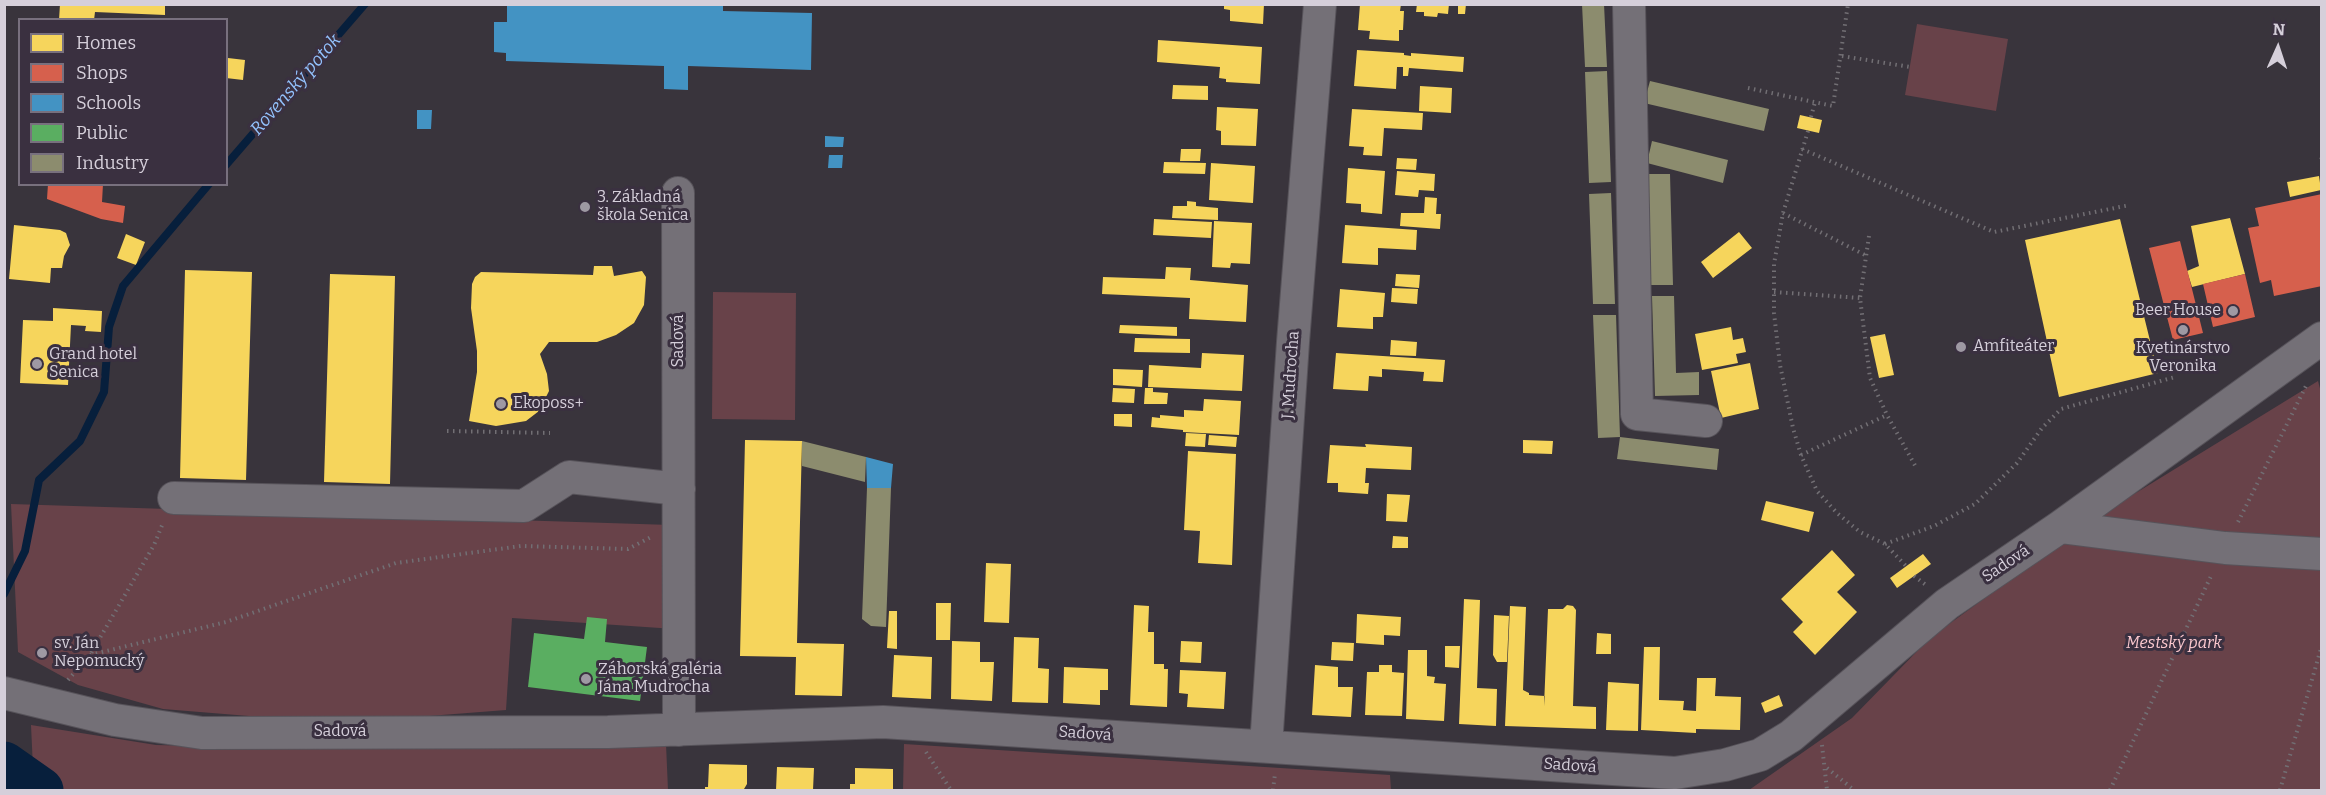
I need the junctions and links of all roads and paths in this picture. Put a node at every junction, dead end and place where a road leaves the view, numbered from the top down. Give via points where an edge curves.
1 (1320, 4) edge
2 (1629, 4) edge
3 (1848, 4) edge
4 (1842, 56) junction
5 (1910, 67) dead end
6 (1748, 88) dead end
7 (1815, 102) junction
8 (1811, 117) dead end
9 (1808, 131) dead end
10 (1802, 149) junction
11 (678, 193) dead end
12 (2130, 205) dead end
13 (1783, 213) junction
14 (1869, 236) dead end
15 (1865, 255) junction
16 (1774, 291) junction
17 (1860, 298) junction
18 (2322, 338) edge
19 (2175, 377) dead end
20 (1887, 415) junction
21 (1706, 422) dead end
22 (447, 430) dead end
23 (550, 433) dead end
24 (1801, 455) junction
25 (1917, 469) dead end
26 (680, 489) junction
27 (174, 498) joint
28 (2060, 527) junction
29 (653, 537) dead end
30 (1886, 544) junction
31 (2322, 554) edge
32 (1906, 566) dead end
33 (2322, 645) edge
34 (90, 655) junction
35 (62, 688) dead end
36 (4, 693) edge
37 (679, 729) junction
38 (1821, 742) dead end
39 (922, 746) dead end
40 (1271, 757) junction
41 (1826, 768) junction
42 (951, 790) edge
43 (1273, 790) edge
44 (1827, 790) edge
45 (1854, 790) edge
46 (2280, 790) edge

1 - 40 street, J. Mudrocha via 1293,342
2 - 21 street via 1637,414
3 - 4 path
4 - 5 path
4 - 7 path via 1833,106
6 - 7 path
7 - 8 path
9 - 10 path
10 - 12 path via 1994,232
10 - 13 path
11 - 26 street, Sadová
13 - 15 path
13 - 16 path via 1774,264
14 - 15 path
15 - 17 path
16 - 17 path
16 - 24 path via 1780,365
17 - 20 path via 1870,378
18 - 28 street, Sadová
19 - 30 path via 2061,409 2017,463 1976,504 1934,526
20 - 24 path
20 - 25 path
22 - 23 path
24 - 30 path via 1817,491 1837,513 1860,532
26 - 27 street via 569,477 524,506
26 - 37 street, Sadová
27 - 34 path via 154,545
28 - 31 street via 2224,548
28 - 40 street, Sadová via 1947,604 1791,736 1760,755 1675,773
29 - 34 path via 628,549 521,546 396,563 226,622
30 - 32 path
33 - 46 path
34 - 35 path
36 - 37 street, Sadová via 115,720 202,733
37 - 40 street, Sadová via 883,722
38 - 41 path
39 - 42 path
40 - 43 path
41 - 44 path
41 - 45 path

